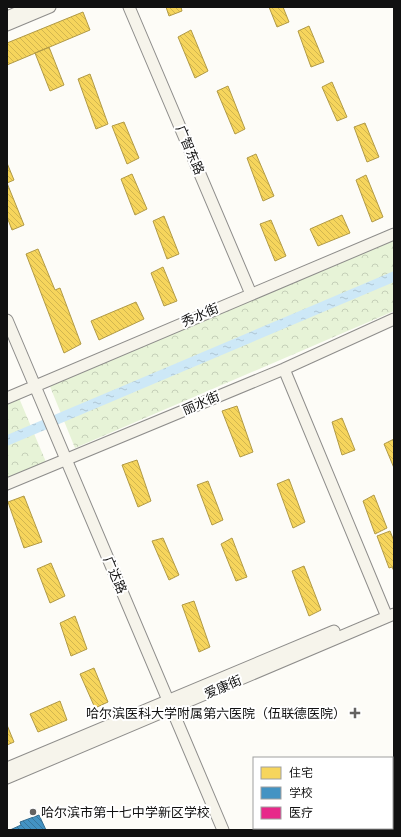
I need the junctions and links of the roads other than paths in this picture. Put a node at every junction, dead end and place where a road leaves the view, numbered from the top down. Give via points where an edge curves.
1 (30, 7) edge
2 (50, 7) edge
3 (130, 7) edge
4 (7, 17) edge
5 (7, 25) edge
6 (394, 234) edge
7 (250, 294) junction
8 (394, 319) edge
9 (7, 320) edge
10 (7, 337) edge
11 (284, 369) junction
12 (32, 387) junction
13 (7, 398) edge
14 (63, 460) junction
15 (7, 484) edge
16 (390, 612) edge
17 (168, 706) junction
18 (7, 768) edge
19 (7, 778) edge
20 (216, 830) edge
21 (224, 830) edge

1 - 4 main road
2 - 5 main road
3 - 7 main road, 广智东路
6 - 7 main road, 秀水街
7 - 12 main road, 秀水街
8 - 11 main road, 丽水街
9 - 12 main road, 广达路
10 - 12 main road, 广达路
11 - 14 main road, 丽水街
11 - 16 main road
12 - 13 main road, 秀水街
12 - 14 main road, 广达路
14 - 15 main road, 丽水街
14 - 17 main road, 广达路
16 - 17 main road, 爱康街
17 - 18 main road, 爱康街
17 - 19 main road, 爱康街
17 - 20 main road, 广达路
17 - 21 main road, 广达路

